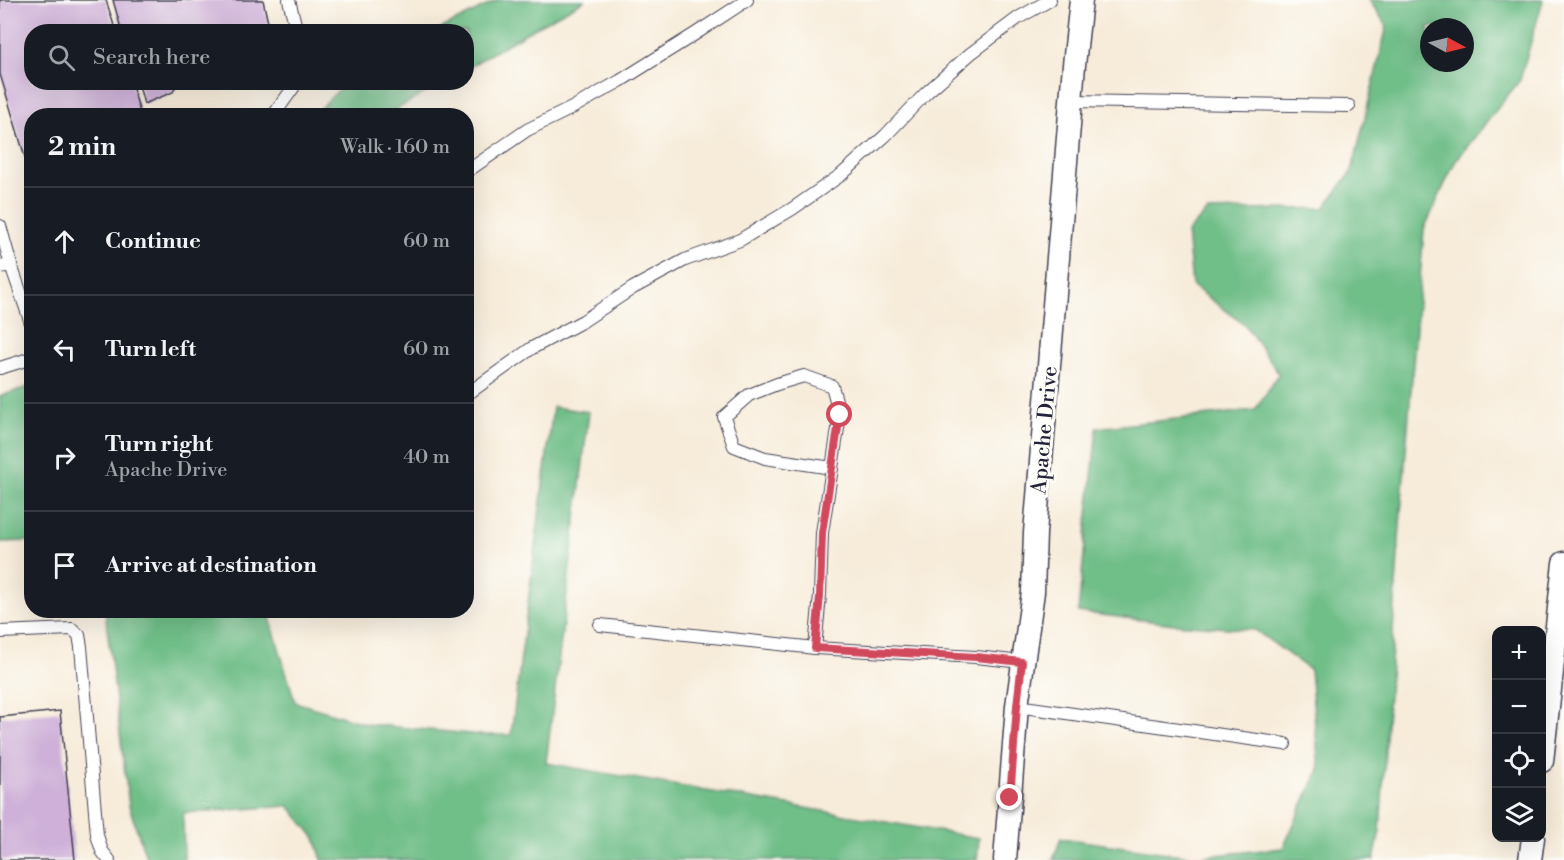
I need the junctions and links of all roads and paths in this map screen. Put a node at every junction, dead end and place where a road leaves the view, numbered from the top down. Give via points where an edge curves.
1 (289, 0) edge
2 (747, 0) edge
3 (1050, 0) edge
4 (1082, 0) edge
5 (295, 24) edge
6 (292, 90) edge
7 (1071, 101) junction
8 (1349, 106) dead end
9 (279, 108) edge
10 (474, 166) edge
11 (0, 226) edge
12 (6, 266) edge
13 (24, 308) edge
14 (24, 360) edge
15 (0, 368) edge
16 (474, 389) edge
17 (832, 468) junction
18 (1564, 563) edge
19 (600, 625) dead end
20 (0, 632) edge
21 (815, 648) junction
22 (1022, 662) junction
23 (1017, 706) junction
24 (1545, 734) edge
25 (1284, 744) dead end
26 (1532, 842) edge
27 (109, 860) edge
28 (1005, 860) edge
29 (1530, 860) edge

1 - 5 lane
2 - 10 lane via 620,81 527,130
3 - 16 lane via 970,54 841,175 792,209 740,240 685,260 633,288 583,321 531,348
4 - 7 street, Apache Drive
6 - 9 lane
7 - 8 lane
7 - 22 street, Apache Drive via 1033,592
11 - 12 lane
12 - 13 lane
14 - 15 lane
17 - 17 lane via 840,415 832,386 804,376 749,395 724,417 734,446 765,458
17 - 21 lane via 822,533
18 - 24 street
19 - 21 lane
20 - 27 lane via 72,629 79,635 97,836
21 - 22 lane
22 - 23 street, Apache Drive
23 - 25 lane
23 - 28 street, Apache Drive
26 - 29 street

